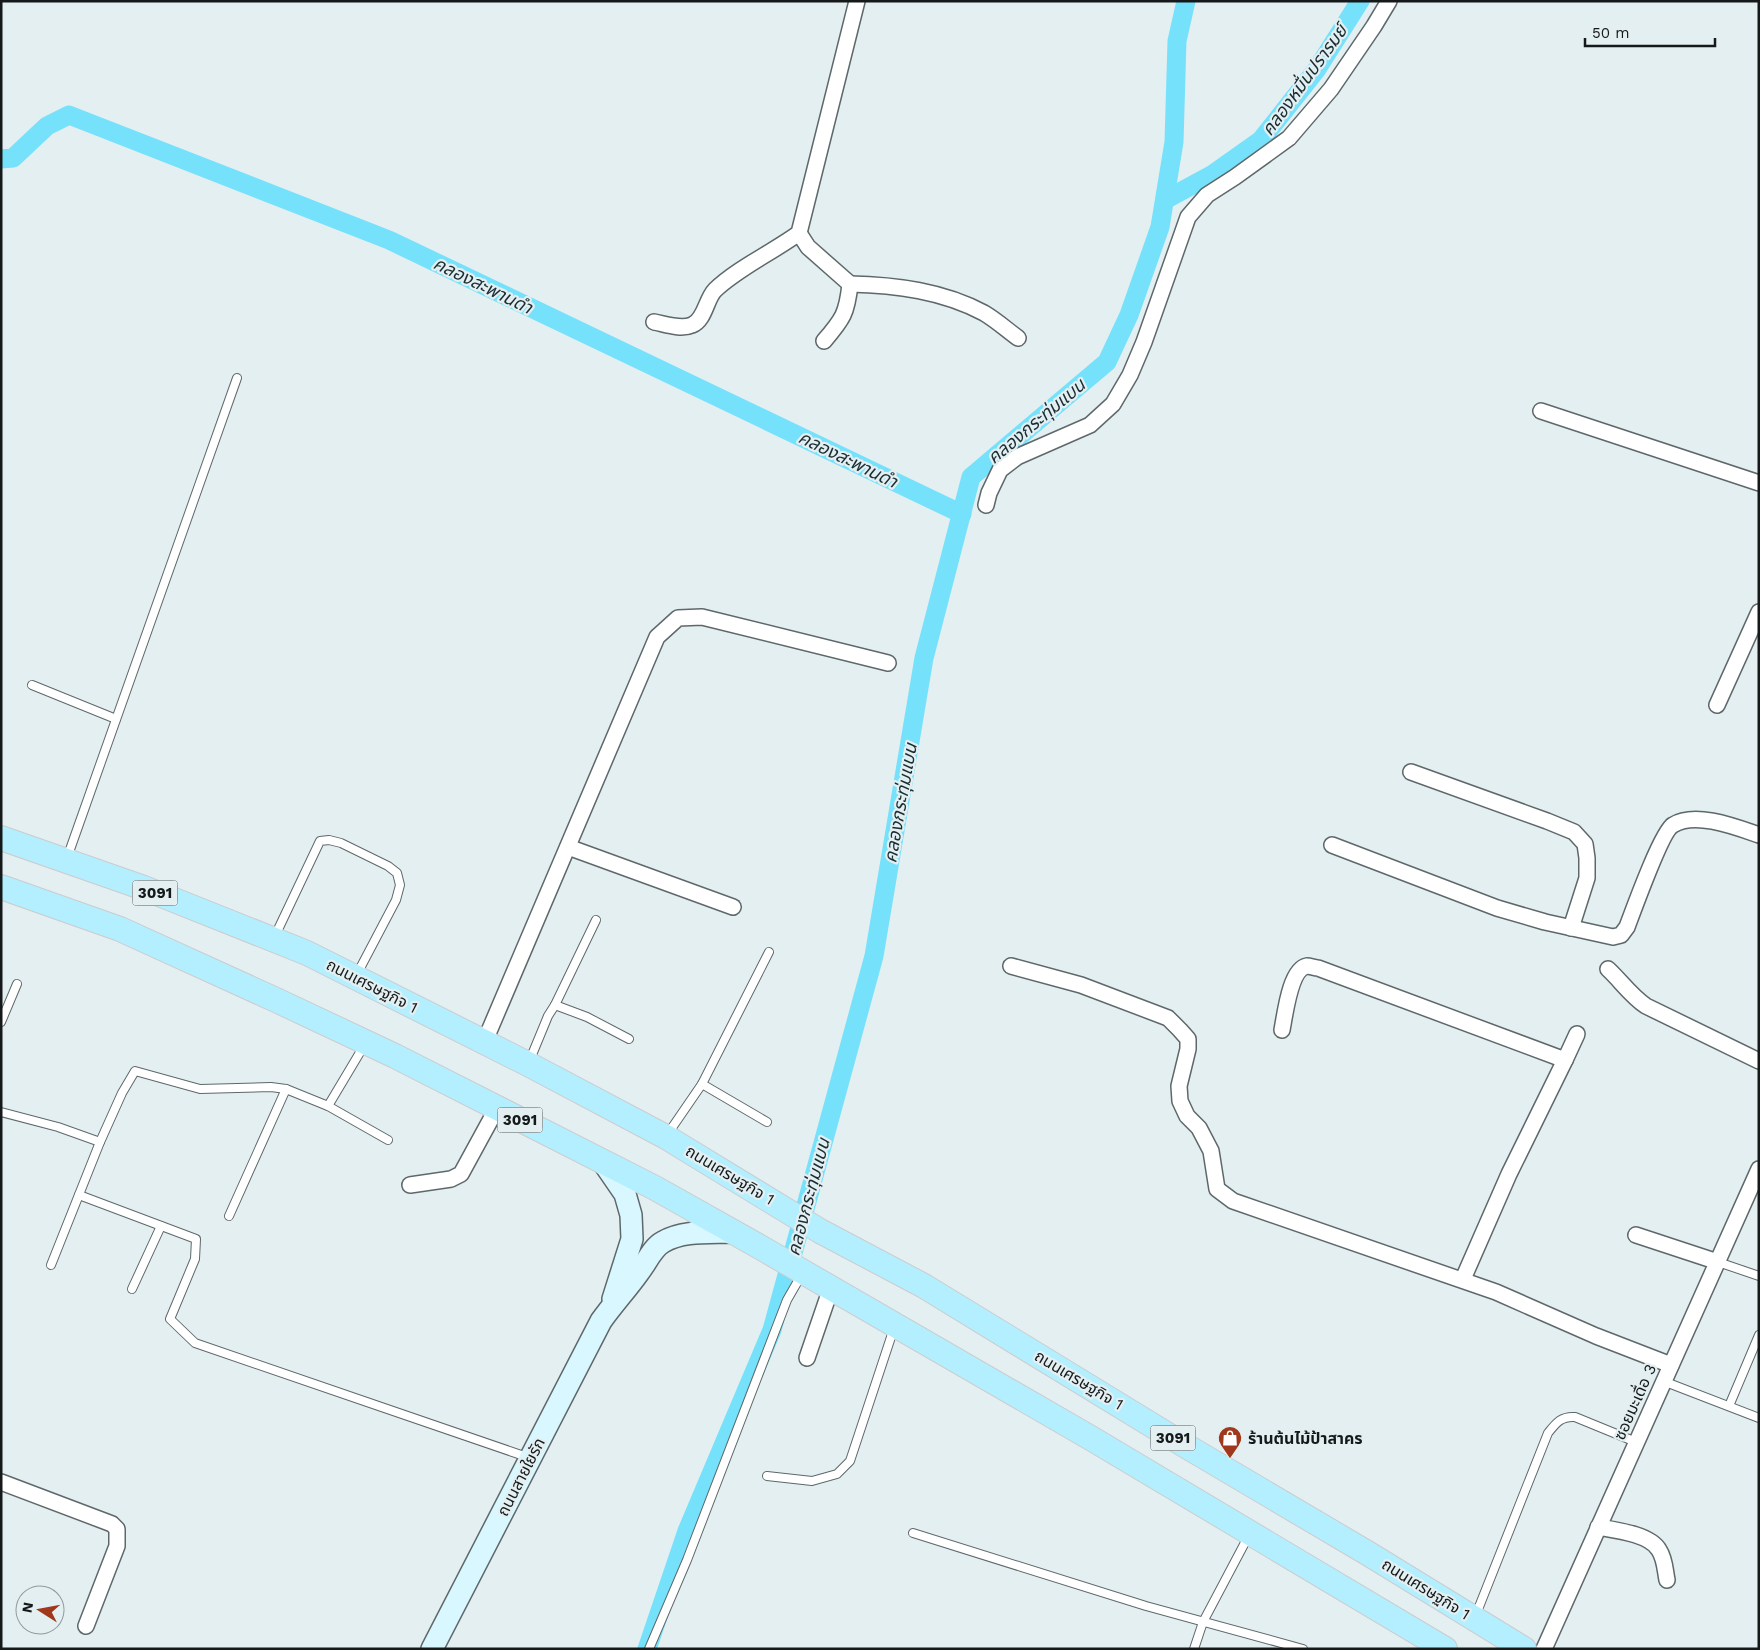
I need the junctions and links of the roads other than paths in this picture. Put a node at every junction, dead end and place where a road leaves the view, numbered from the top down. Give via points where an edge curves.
1 (857, 1) edge
2 (1389, 1) edge
3 (799, 234) junction
4 (850, 284) junction
5 (654, 322) dead end
6 (1018, 338) dead end
7 (824, 341) dead end
8 (237, 378) dead end
9 (1541, 411) dead end
10 (1759, 483) edge
11 (986, 506) dead end
12 (1759, 612) edge
13 (888, 663) dead end
14 (32, 685) dead end
15 (1717, 705) dead end
16 (116, 719) junction
17 (1411, 772) dead end
18 (1759, 835) edge
19 (1, 838) edge
20 (1332, 845) dead end
21 (568, 847) junction
22 (66, 860) junction
23 (1, 887) edge
24 (734, 907) dead end
25 (596, 920) dead end
26 (1571, 928) junction
27 (274, 940) junction
28 (769, 952) dead end
29 (1011, 966) dead end
30 (1608, 969) dead end
31 (355, 978) junction
32 (17, 984) dead end
33 (555, 1005) junction
34 (1, 1022) edge
35 (1282, 1030) dead end
36 (1577, 1034) dead end
37 (629, 1039) dead end
38 (366, 1042) junction
39 (484, 1042) junction
40 (1565, 1060) junction
41 (1759, 1061) edge
42 (528, 1064) junction
43 (702, 1084) junction
44 (286, 1089) junction
45 (328, 1106) junction
46 (497, 1108) junction
47 (1, 1112) edge
48 (766, 1122) dead end
49 (666, 1137) junction
50 (388, 1140) dead end
51 (100, 1142) junction
52 (603, 1162) junction
53 (1759, 1169) edge
54 (410, 1184) dead end
55 (79, 1195) junction
56 (230, 1216) dead end
57 (161, 1226) junction
58 (732, 1232) junction
59 (1636, 1236) dead end
60 (1718, 1262) junction
61 (51, 1265) dead end
62 (800, 1271) junction
63 (1759, 1276) edge
64 (1463, 1279) junction
65 (830, 1288) junction
66 (132, 1289) dead end
67 (611, 1306) junction
68 (895, 1326) junction
69 (1759, 1336) edge
70 (807, 1358) dead end
71 (1671, 1365) junction
72 (1663, 1381) junction
73 (1729, 1406) junction
74 (1759, 1418) edge
75 (1636, 1442) junction
76 (530, 1458) junction
77 (767, 1476) dead end
78 (1, 1482) edge
79 (1598, 1527) junction
80 (913, 1533) dead end
81 (1249, 1533) junction
82 (1667, 1580) dead end
83 (1474, 1619) junction
84 (1203, 1622) junction
85 (86, 1626) dead end
86 (432, 1649) edge
87 (649, 1649) edge
88 (1194, 1649) edge
89 (1303, 1649) edge
90 (1445, 1649) edge
91 (1524, 1649) edge
92 (1544, 1649) edge

1 - 3 street
2 - 11 street via 1331,89 1289,138 1207,195 1188,217 1144,342 1113,404 1090,425 1017,457 1000,470
3 - 4 street via 808,247
3 - 5 street via 714,291 697,323 680,327
4 - 6 street via 891,285 955,301 985,314
4 - 7 street via 841,322
8 - 16 lane
9 - 10 street
12 - 15 street
13 - 21 street via 702,617 678,618 657,637
14 - 16 lane
16 - 22 lane
17 - 26 street via 1574,832 1585,844 1587,878
18 - 26 street via 1701,820 1687,819 1671,825 1627,927 1621,934 1613,937
19 - 22 main road, ถนนเศรษฐกิจ 1 / 3091
20 - 26 street via 1496,908
21 - 24 street
21 - 39 street
22 - 27 main road, ถนนเศรษฐกิจ 1 / 3091
23 - 38 main road, 3091 via 120,929
25 - 33 lane
27 - 31 main road, ถนนเศรษฐกิจ 1 / 3091
27 - 31 lane via 320,841 341,843 388,866 397,873 400,885 396,900
28 - 43 lane
29 - 64 street via 1081,985 1168,1018 1180,1030 1188,1039 1188,1049 1179,1086 1180,1101 1211,1151 1217,1189 1233,1201
30 - 41 street via 1634,998 1646,1006
31 - 39 main road, ถนนเศรษฐกิจ 1 / 3091
32 - 34 lane
33 - 37 lane
33 - 42 lane
35 - 40 street via 1293,980 1307,966
36 - 40 street
38 - 45 lane
38 - 46 main road, 3091
39 - 42 main road, ถนนเศรษฐกิจ 1 / 3091
40 - 64 street
42 - 49 main road, ถนนเศรษฐกิจ 1 / 3091
43 - 48 lane
43 - 49 lane
44 - 45 lane
44 - 51 lane via 200,1088 135,1070
44 - 56 lane
45 - 50 lane
46 - 52 main road, 3091
46 - 54 street via 461,1174 451,1179
47 - 51 lane
49 - 83 main road, ถนนเศรษฐกิจ 1 / 3091 via 820,1230 924,1286
51 - 55 lane
52 - 58 main road, 3091
52 - 67 street, ถนนสายใยรัก via 625,1194 631,1215 632,1239
53 - 60 street, ซอยมะเดื่อ 3
55 - 57 lane
55 - 61 lane
57 - 66 lane
57 - 76 lane via 196,1239 194,1259 170,1319 195,1343
58 - 62 main road, 3091
58 - 67 street, ถนนสายใยรัก via 686,1234 663,1242
59 - 60 street
60 - 63 lane
60 - 71 street, ซอยมะเดื่อ 3
62 - 65 main road, 3091
62 - 87 lane
64 - 71 street
65 - 68 main road, 3091
65 - 70 street
67 - 76 street, ถนนสายใยรัก
68 - 77 lane via 850,1461 836,1474 812,1480
68 - 81 main road, 3091
69 - 73 lane
71 - 72 street, ซอยมะเดื่อ 3
72 - 73 lane
72 - 75 street, ซอยมะเดื่อ 3
73 - 74 lane
75 - 79 street, ซอยมะเดื่อ 3
75 - 83 lane via 1575,1417 1558,1420 1548,1433
76 - 86 street, ถนนสายใยรัก
78 - 85 street via 112,1524 117,1529 118,1546
79 - 82 street via 1649,1540 1659,1548
79 - 92 street, ซอยมะเดื่อ 3
80 - 84 lane
81 - 84 lane
81 - 90 main road, 3091
83 - 91 main road, ถนนเศรษฐกิจ 1 / 3091
84 - 88 lane
84 - 89 lane

